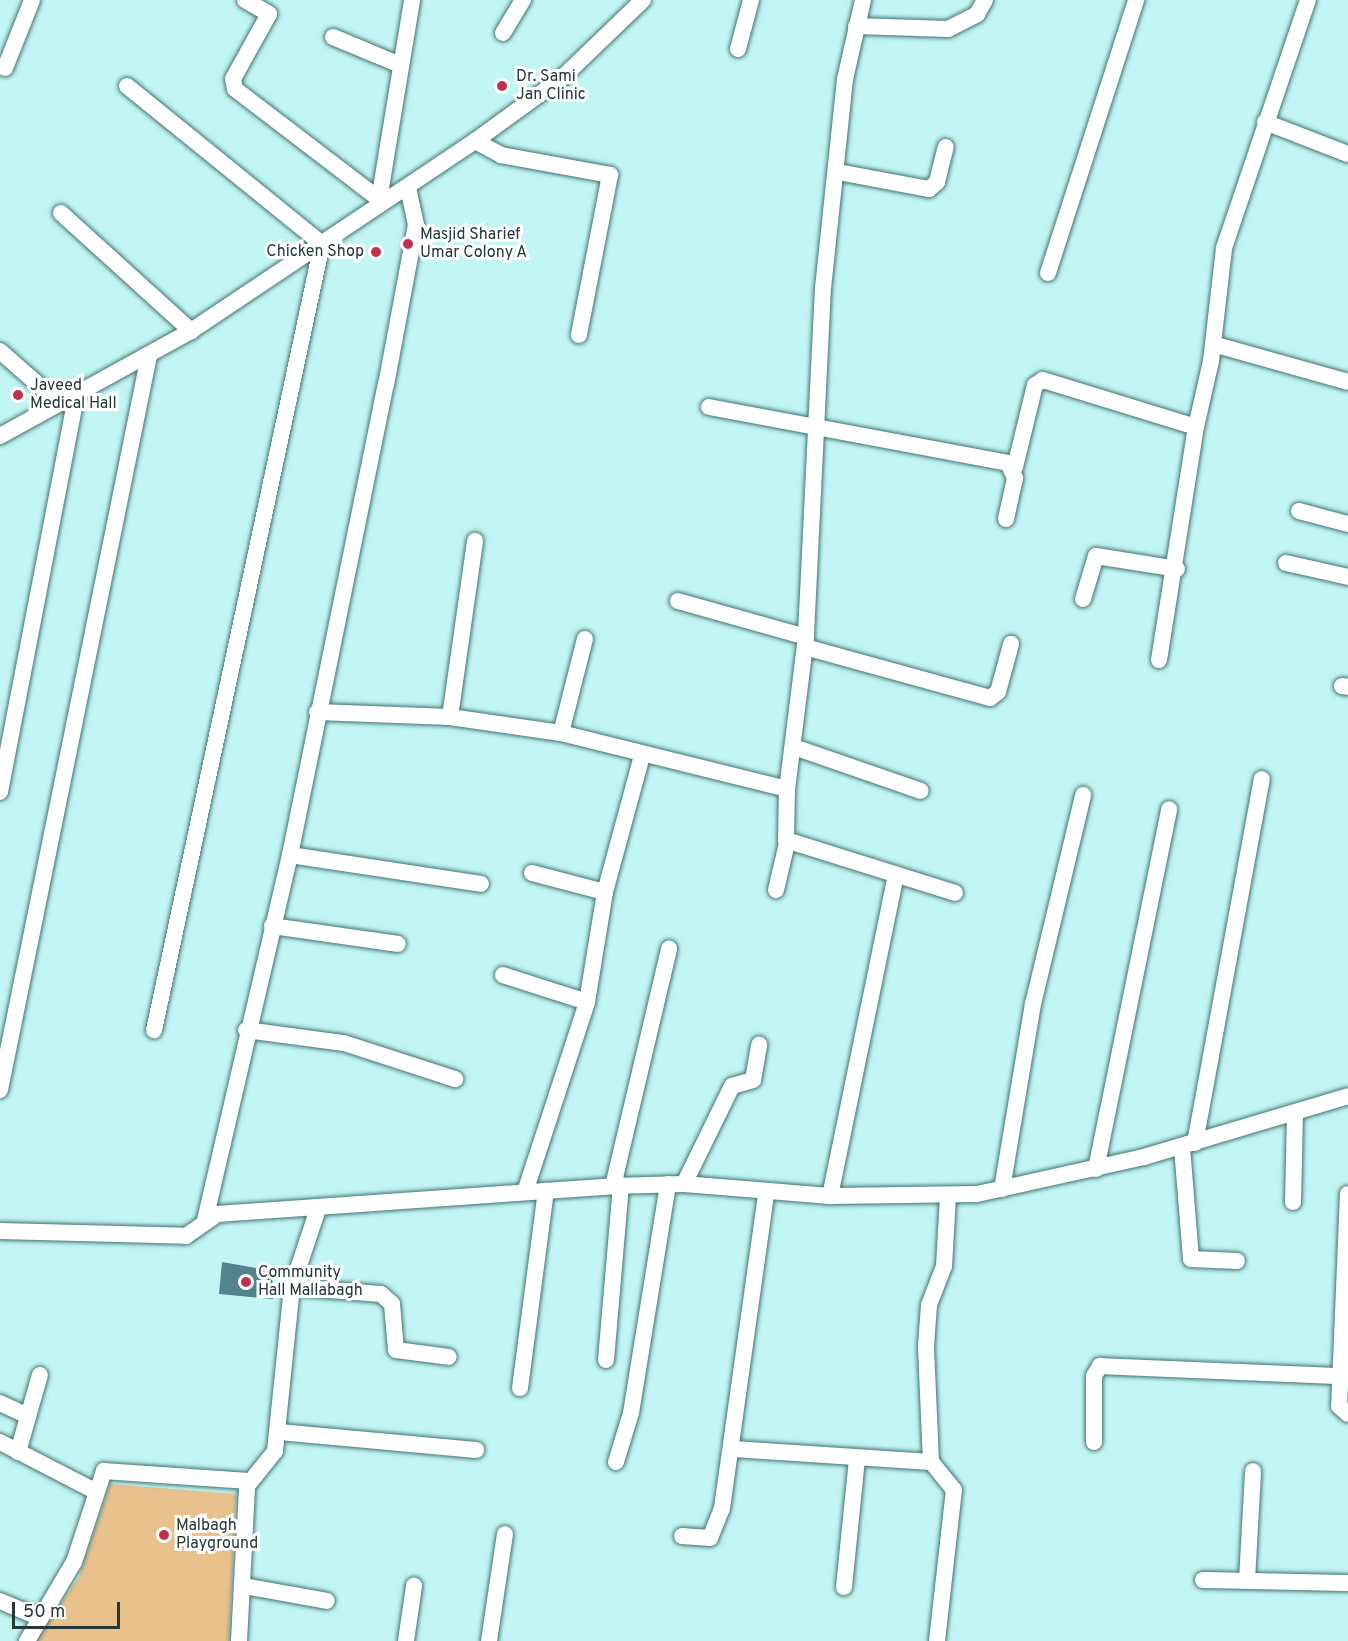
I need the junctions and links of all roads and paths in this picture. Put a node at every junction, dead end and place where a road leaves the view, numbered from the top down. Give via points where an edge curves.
1 (32, 0) edge
2 (245, 0) edge
3 (412, 0) edge
4 (523, 0) edge
5 (643, 0) edge
6 (752, 0) edge
7 (863, 0) edge
8 (985, 0) edge
9 (1136, 0) edge
10 (1308, 0) edge
11 (856, 26) junction
12 (503, 33) dead end
13 (333, 37) dead end
14 (738, 49) dead end
15 (398, 64) junction
16 (5, 68) dead end
17 (127, 86) dead end
18 (1265, 122) junction
19 (475, 141) junction
20 (946, 147) dead end
21 (1348, 154) edge
22 (838, 172) junction
23 (408, 187) junction
24 (379, 203) junction
25 (62, 213) dead end
26 (322, 244) junction
27 (1048, 273) dead end
28 (191, 331) junction
29 (579, 335) dead end
30 (1212, 344) junction
31 (0, 351) edge
32 (149, 356) junction
33 (1348, 382) edge
34 (77, 394) junction
35 (59, 402) junction
36 (709, 407) dead end
37 (815, 427) junction
38 (1196, 427) junction
39 (0, 436) edge
40 (1014, 467) junction
41 (1299, 511) dead end
42 (1006, 519) dead end
43 (1348, 524) edge
44 (475, 541) dead end
45 (1286, 563) dead end
46 (1177, 569) junction
47 (1348, 577) edge
48 (1083, 599) dead end
49 (678, 601) dead end
50 (585, 639) dead end
51 (806, 642) junction
52 (1011, 644) dead end
53 (1160, 660) dead end
54 (317, 712) junction
55 (450, 717) junction
56 (561, 733) junction
57 (794, 747) junction
58 (642, 756) junction
59 (1262, 779) dead end
60 (787, 789) junction
61 (921, 791) dead end
62 (0, 792) edge
63 (1083, 795) dead end
64 (1169, 809) dead end
65 (788, 843) junction
66 (290, 855) junction
67 (532, 873) dead end
68 (896, 875) junction
69 (481, 884) dead end
70 (776, 890) dead end
71 (605, 892) junction
72 (955, 893) dead end
73 (272, 926) junction
74 (398, 944) dead end
75 (669, 949) dead end
76 (503, 975) dead end
77 (587, 1002) junction
78 (154, 1030) dead end
79 (246, 1030) junction
80 (759, 1045) dead end
81 (455, 1079) dead end
82 (0, 1090) edge
83 (1348, 1096) edge
84 (1295, 1113) junction
85 (1189, 1145) junction
86 (1095, 1169) junction
87 (676, 1184) junction
88 (617, 1185) junction
89 (1002, 1189) junction
90 (546, 1191) junction
91 (525, 1192) junction
92 (766, 1193) junction
93 (1348, 1194) edge
94 (830, 1196) junction
95 (948, 1197) junction
96 (1293, 1202) dead end
97 (318, 1209) junction
98 (205, 1220) junction
99 (0, 1231) edge
100 (1237, 1261) dead end
101 (292, 1287) junction
102 (449, 1358) dead end
103 (606, 1360) dead end
104 (40, 1375) dead end
105 (1340, 1376) junction
106 (520, 1388) dead end
107 (0, 1403) edge
108 (1348, 1414) edge
109 (28, 1416) junction
110 (279, 1432) junction
111 (0, 1442) edge
112 (1094, 1442) dead end
113 (734, 1449) junction
114 (476, 1450) dead end
115 (18, 1452) junction
116 (857, 1460) junction
117 (616, 1462) dead end
118 (930, 1462) junction
119 (1252, 1472) dead end
120 (248, 1481) junction
121 (95, 1491) junction
122 (505, 1534) dead end
123 (682, 1536) dead end
124 (1203, 1580) dead end
125 (1247, 1580) junction
126 (1348, 1583) edge
127 (244, 1586) junction
128 (414, 1586) dead end
129 (844, 1587) dead end
130 (0, 1601) edge
131 (327, 1601) dead end
132 (38, 1617) junction
133 (27, 1641) edge
134 (239, 1641) edge
135 (406, 1641) edge
136 (489, 1641) edge
137 (937, 1641) edge

1 - 16 street
2 - 24 street via 268,14 233,79 235,90
3 - 15 street
4 - 12 street
5 - 19 street via 562,77
6 - 14 street
7 - 11 street
8 - 11 street via 977,14 948,29
9 - 27 street
10 - 18 street
11 - 22 street
13 - 15 street
15 - 24 street
17 - 26 street
18 - 21 street
18 - 30 street via 1224,248
19 - 23 street
19 - 29 street via 501,156 610,175
20 - 22 street via 937,182 929,189
22 - 37 street via 823,287
23 - 24 street
23 - 54 street via 416,225
24 - 26 street
25 - 28 street
26 - 28 street
26 - 78 street
28 - 32 street
30 - 33 street
30 - 38 street
31 - 35 street
32 - 34 street
32 - 82 street
34 - 35 street
34 - 62 street
35 - 39 street
36 - 37 street
37 - 40 street
37 - 51 street
38 - 40 street via 1043,380 1035,385
38 - 46 street
40 - 42 street
41 - 43 street
44 - 55 street
45 - 47 street
46 - 48 street via 1096,556
46 - 53 street
49 - 51 street
50 - 56 street
51 - 52 street via 990,698 998,692
51 - 57 street
54 - 55 street
54 - 66 street
55 - 56 street
56 - 58 street
57 - 60 street
57 - 61 street
58 - 60 street
58 - 71 street
59 - 85 street
60 - 65 street
63 - 89 street via 1033,1004
64 - 86 street
65 - 68 street
65 - 70 street
66 - 69 street
66 - 73 street
67 - 71 street
68 - 72 street
68 - 94 street
71 - 77 street
73 - 74 street
73 - 79 street
75 - 88 street
76 - 77 street
77 - 91 street
79 - 81 street via 362,1047
79 - 98 street
80 - 87 street via 753,1080 732,1086
83 - 84 street
84 - 85 street
84 - 96 street
85 - 86 street
85 - 100 street via 1191,1259
86 - 89 street
87 - 88 street
87 - 92 street
87 - 117 street via 631,1413
88 - 90 street
88 - 103 street
89 - 95 street
90 - 91 street
90 - 106 street
91 - 97 street
92 - 94 street
92 - 113 street
93 - 105 street
94 - 95 street
95 - 118 street via 944,1266 927,1318
97 - 98 street via 217,1214
97 - 101 street
98 - 99 street via 186,1236
101 - 102 street via 381,1294 392,1304 396,1350
101 - 110 street
104 - 109 street
105 - 108 street via 1340,1411
105 - 112 street via 1100,1366 1094,1376
107 - 109 street
109 - 115 street
110 - 114 street
110 - 120 street via 271,1458
111 - 115 street
113 - 116 street
113 - 123 street via 716,1531 710,1538
115 - 121 street
116 - 118 street
116 - 129 street
118 - 137 street via 954,1490
119 - 125 street
120 - 121 street via 110,1470 100,1474
120 - 127 street
121 - 132 street via 74,1562
122 - 136 street
124 - 125 street
125 - 126 street
127 - 131 street
127 - 134 street
128 - 135 street
130 - 132 street
132 - 133 street

